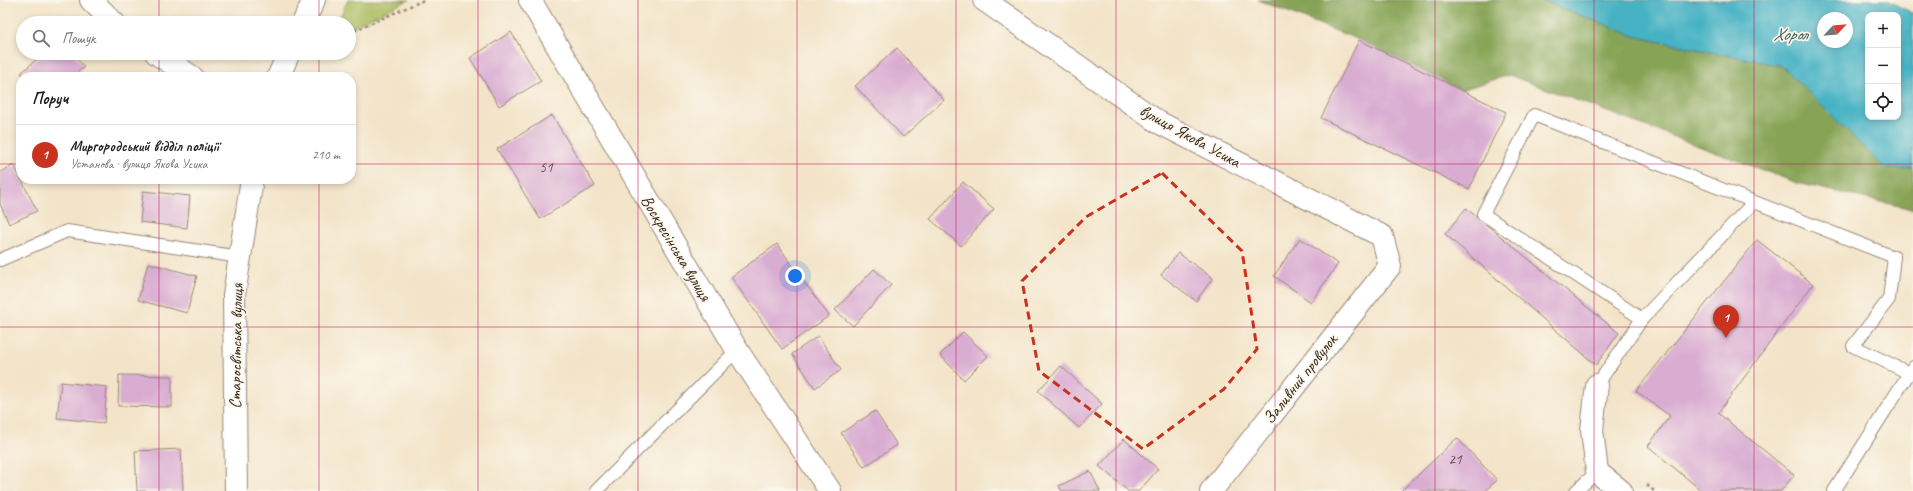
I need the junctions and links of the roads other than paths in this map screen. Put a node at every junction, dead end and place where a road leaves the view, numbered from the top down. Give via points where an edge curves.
1 (91, 0) edge
2 (314, 0) edge
3 (530, 0) edge
4 (984, 0) edge
5 (107, 16) edge
6 (306, 16) edge
7 (166, 60) edge
8 (286, 60) edge
9 (184, 72) edge
10 (280, 72) edge
11 (251, 184) edge
12 (1753, 202) junction
13 (240, 258) junction
14 (0, 260) edge
15 (1390, 266) joint
16 (1642, 319) junction
17 (737, 350) junction
18 (1911, 370) edge
19 (1597, 385) joint
20 (1597, 472) junction
21 (236, 491) edge
22 (596, 491) edge
23 (830, 491) edge
24 (1211, 491) edge
25 (1576, 491) edge
26 (1621, 491) edge
27 (1834, 491) edge

1 - 5 street
2 - 6 street
3 - 17 street, Воскресінська вулиця
4 - 15 street, вулиця Якова Усика via 1158,122 1382,236
7 - 9 street
8 - 10 street
11 - 13 street, Старосвітська вулиця
12 - 16 lane
12 - 16 lane via 1534,115 1483,214
12 - 18 lane via 1894,257 1889,299 1853,346
13 - 14 lane via 67,231
13 - 21 street, Старосвітська вулиця via 234,295
15 - 24 street, Заливний провулок
16 - 19 lane
17 - 22 lane
17 - 23 street, Воскресінська вулиця
18 - 27 lane
19 - 20 street via 1592,430
20 - 25 lane
20 - 26 street

